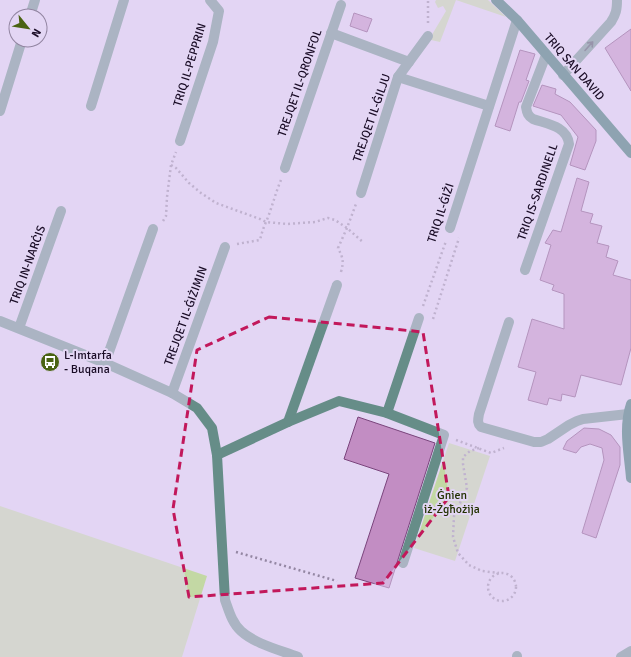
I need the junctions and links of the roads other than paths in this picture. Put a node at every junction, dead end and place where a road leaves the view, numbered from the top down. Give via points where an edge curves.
1 (124, 0) edge
2 (210, 0) edge
3 (496, 0) edge
4 (618, 0) edge
5 (341, 5) dead end
6 (517, 20) junction
7 (331, 33) junction
8 (428, 36) road end
9 (20, 48) edge
10 (546, 55) junction
11 (409, 62) junction
12 (563, 75) junction
13 (398, 77) junction
14 (91, 106) dead end
15 (489, 106) junction
16 (0, 111) edge
17 (180, 141) road end
18 (630, 150) edge
19 (285, 168) road end
20 (361, 193) road end
21 (61, 210) dead end
22 (450, 228) road end
23 (153, 229) road end
24 (225, 247) road end
25 (525, 270) dead end
26 (337, 285) road end
27 (419, 318) road end
28 (0, 321) edge
29 (509, 322) dead end
30 (19, 328) junction
31 (105, 363) junction
32 (172, 393) junction
33 (631, 404) edge
34 (387, 413) junction
35 (628, 414) junction
36 (288, 422) junction
37 (217, 455) junction
38 (631, 478) edge
39 (403, 563) dead end
40 (631, 651) edge
41 (298, 657) edge
42 (621, 657) edge

1 - 14 street
2 - 17 street, TRIQ IL-PEPPRIN via 219,11 213,42
3 - 6 street, TRIQ SAN DAVID
12 -> 4 street via 611,22 618,8
5 - 7 street, TREJQET IL-QRONFOL
6 - 10 street, TRIQ SAN DAVID
6 - 15 street, TRIQ IL-ĠIŻI
7 - 11 street
7 - 19 street, TREJQET IL-QRONFOL
8 - 11 street, TREJQET IL-ĠILJU
9 - 16 street
10 - 12 street, TRIQ SAN DAVID
10 - 25 street, TRIQ IS-SARDINELL via 526,107 527,112 533,119 562,130 570,144
11 - 13 street, TREJQET IL-ĠILJU
12 - 18 street, TRIQ SAN DAVID
13 - 15 street
13 - 20 street, TREJQET IL-ĠILJU
15 - 22 street, TRIQ IL-ĠIŻI
21 - 30 street, TRIQ IN-NARĊIS
23 - 31 street
24 - 32 street, TREJQET IL-ĠIŻIMIN
26 - 36 street
27 - 34 street
28 - 30 street
29 - 35 street via 479,414 478,424 484,429 541,442 583,419
30 - 31 street
31 - 32 street
32 - 37 street via 197,408 212,428
33 - 35 street
34 - 36 street via 339,401
34 - 39 street via 444,435
35 - 38 street
36 - 37 street
37 - 41 street via 225,600 231,617 240,631 258,643
40 - 42 street

